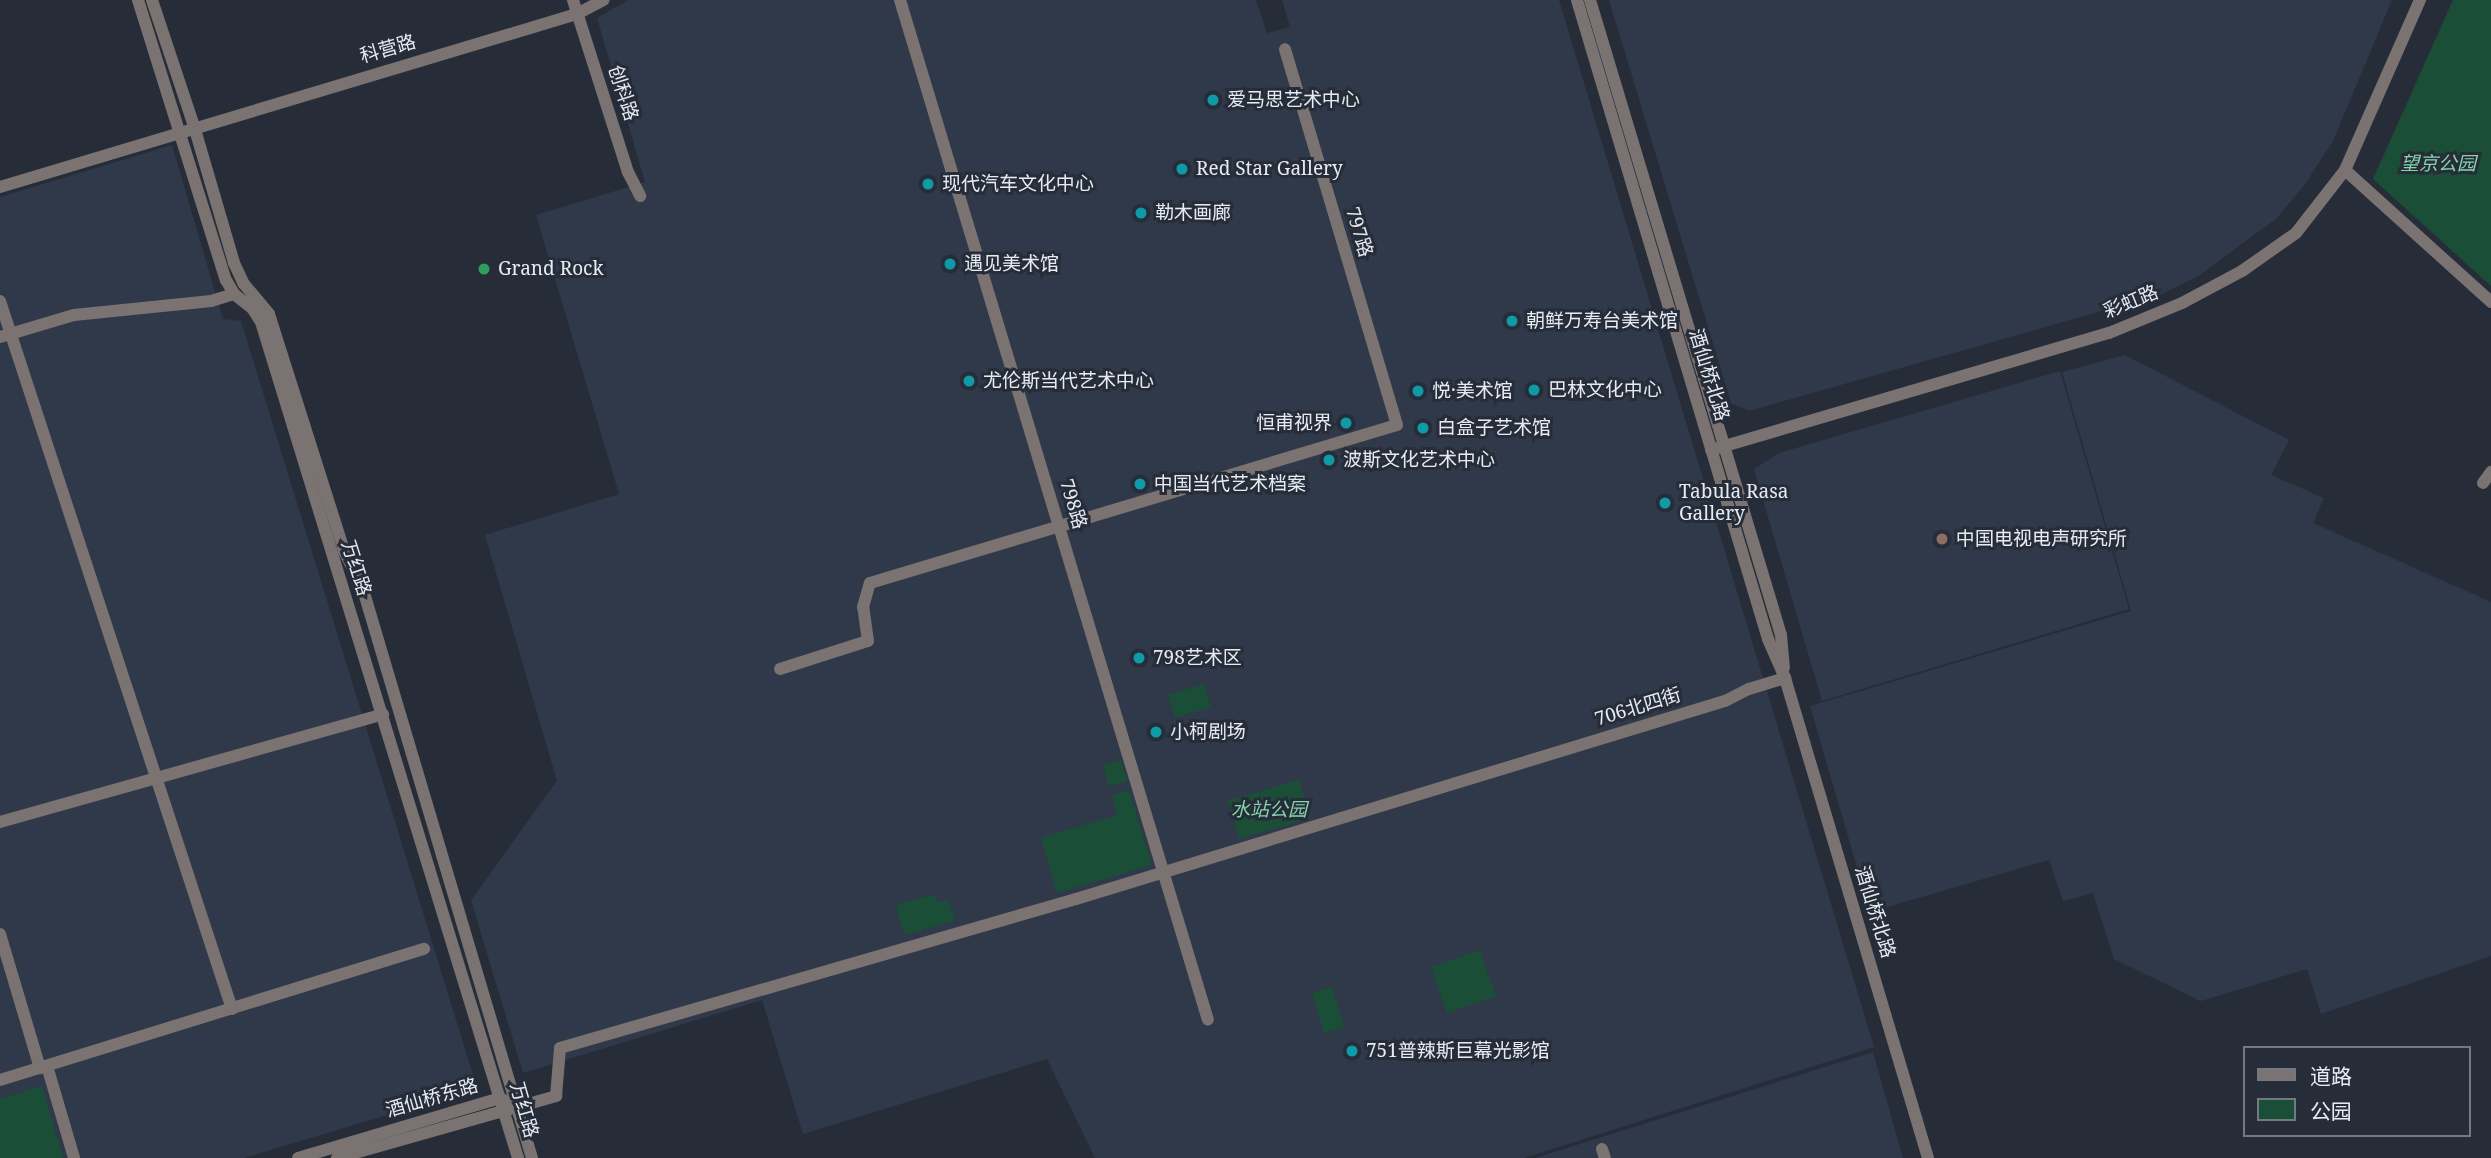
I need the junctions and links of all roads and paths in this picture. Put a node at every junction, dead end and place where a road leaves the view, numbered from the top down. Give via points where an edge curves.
1 (138, 0) edge
2 (152, 0) edge
3 (573, 0) edge
4 (603, 0) edge
5 (900, 0) edge
6 (1577, 0) edge
7 (1590, 0) edge
8 (2420, 0) edge
9 (578, 14) junction
10 (1285, 49) dead end
11 (194, 126) junction
12 (181, 131) junction
13 (2345, 170) junction
14 (0, 187) edge
15 (640, 196) dead end
16 (234, 294) junction
17 (0, 302) edge
18 (2491, 302) edge
19 (5, 335) edge
20 (1718, 448) junction
21 (1059, 526) junction
22 (780, 669) dead end
23 (1785, 678) junction
24 (383, 715) junction
25 (158, 777) junction
26 (0, 822) edge
27 (1164, 872) junction
28 (0, 934) edge
29 (424, 949) dead end
30 (232, 1009) junction
31 (1208, 1020) dead end
32 (43, 1067) junction
33 (0, 1080) edge
34 (502, 1104) junction
35 (518, 1107) junction
36 (74, 1158) edge
37 (298, 1158) edge
38 (337, 1158) edge
39 (518, 1158) edge
40 (532, 1158) edge
41 (1928, 1158) edge

1 - 12 street, 万红路
2 - 11 street, 万红路
3 - 9 street, 创科路
4 - 9 street, 科营路
5 - 21 street, 798路
6 - 20 street, 酒仙桥北路
7 - 20 street, 酒仙桥北路
8 - 13 street, 彩虹路
9 - 11 street, 科营路
9 - 15 street, 创科路 via 628,172
10 - 21 street, 797路 via 1397,425
11 - 12 street, 科营路
11 - 35 street, 万红路 via 234,263 244,284 269,314 344,551 362,586
12 - 14 street, 科营路
12 - 16 street, 万红路
13 - 18 street
13 - 20 street, 彩虹路 via 2296,233 2242,271 2182,303 2109,333
16 - 19 street via 211,301 74,315
16 - 24 street, 万红路 via 261,322
17 - 19 street
19 - 25 street
20 - 23 street, 酒仙桥北路 via 1781,635
21 - 22 street via 870,583 863,607 868,641
21 - 27 street, 798路
23 - 27 street, 706北四街 via 1749,688 1725,701
23 - 41 street, 酒仙桥北路
24 - 25 street
24 - 34 street, 万红路
25 - 26 street
25 - 30 street
27 - 31 street, 798路
27 - 35 street, 706北四街 via 560,1048 556,1096
28 - 32 street
29 - 30 street
30 - 32 street
32 - 33 street
32 - 36 street
34 - 35 street, 酒仙桥东路
34 - 37 street, 酒仙桥东路
34 - 38 street, 酒仙桥东路
34 - 39 street, 万红路
35 - 40 street, 万红路

